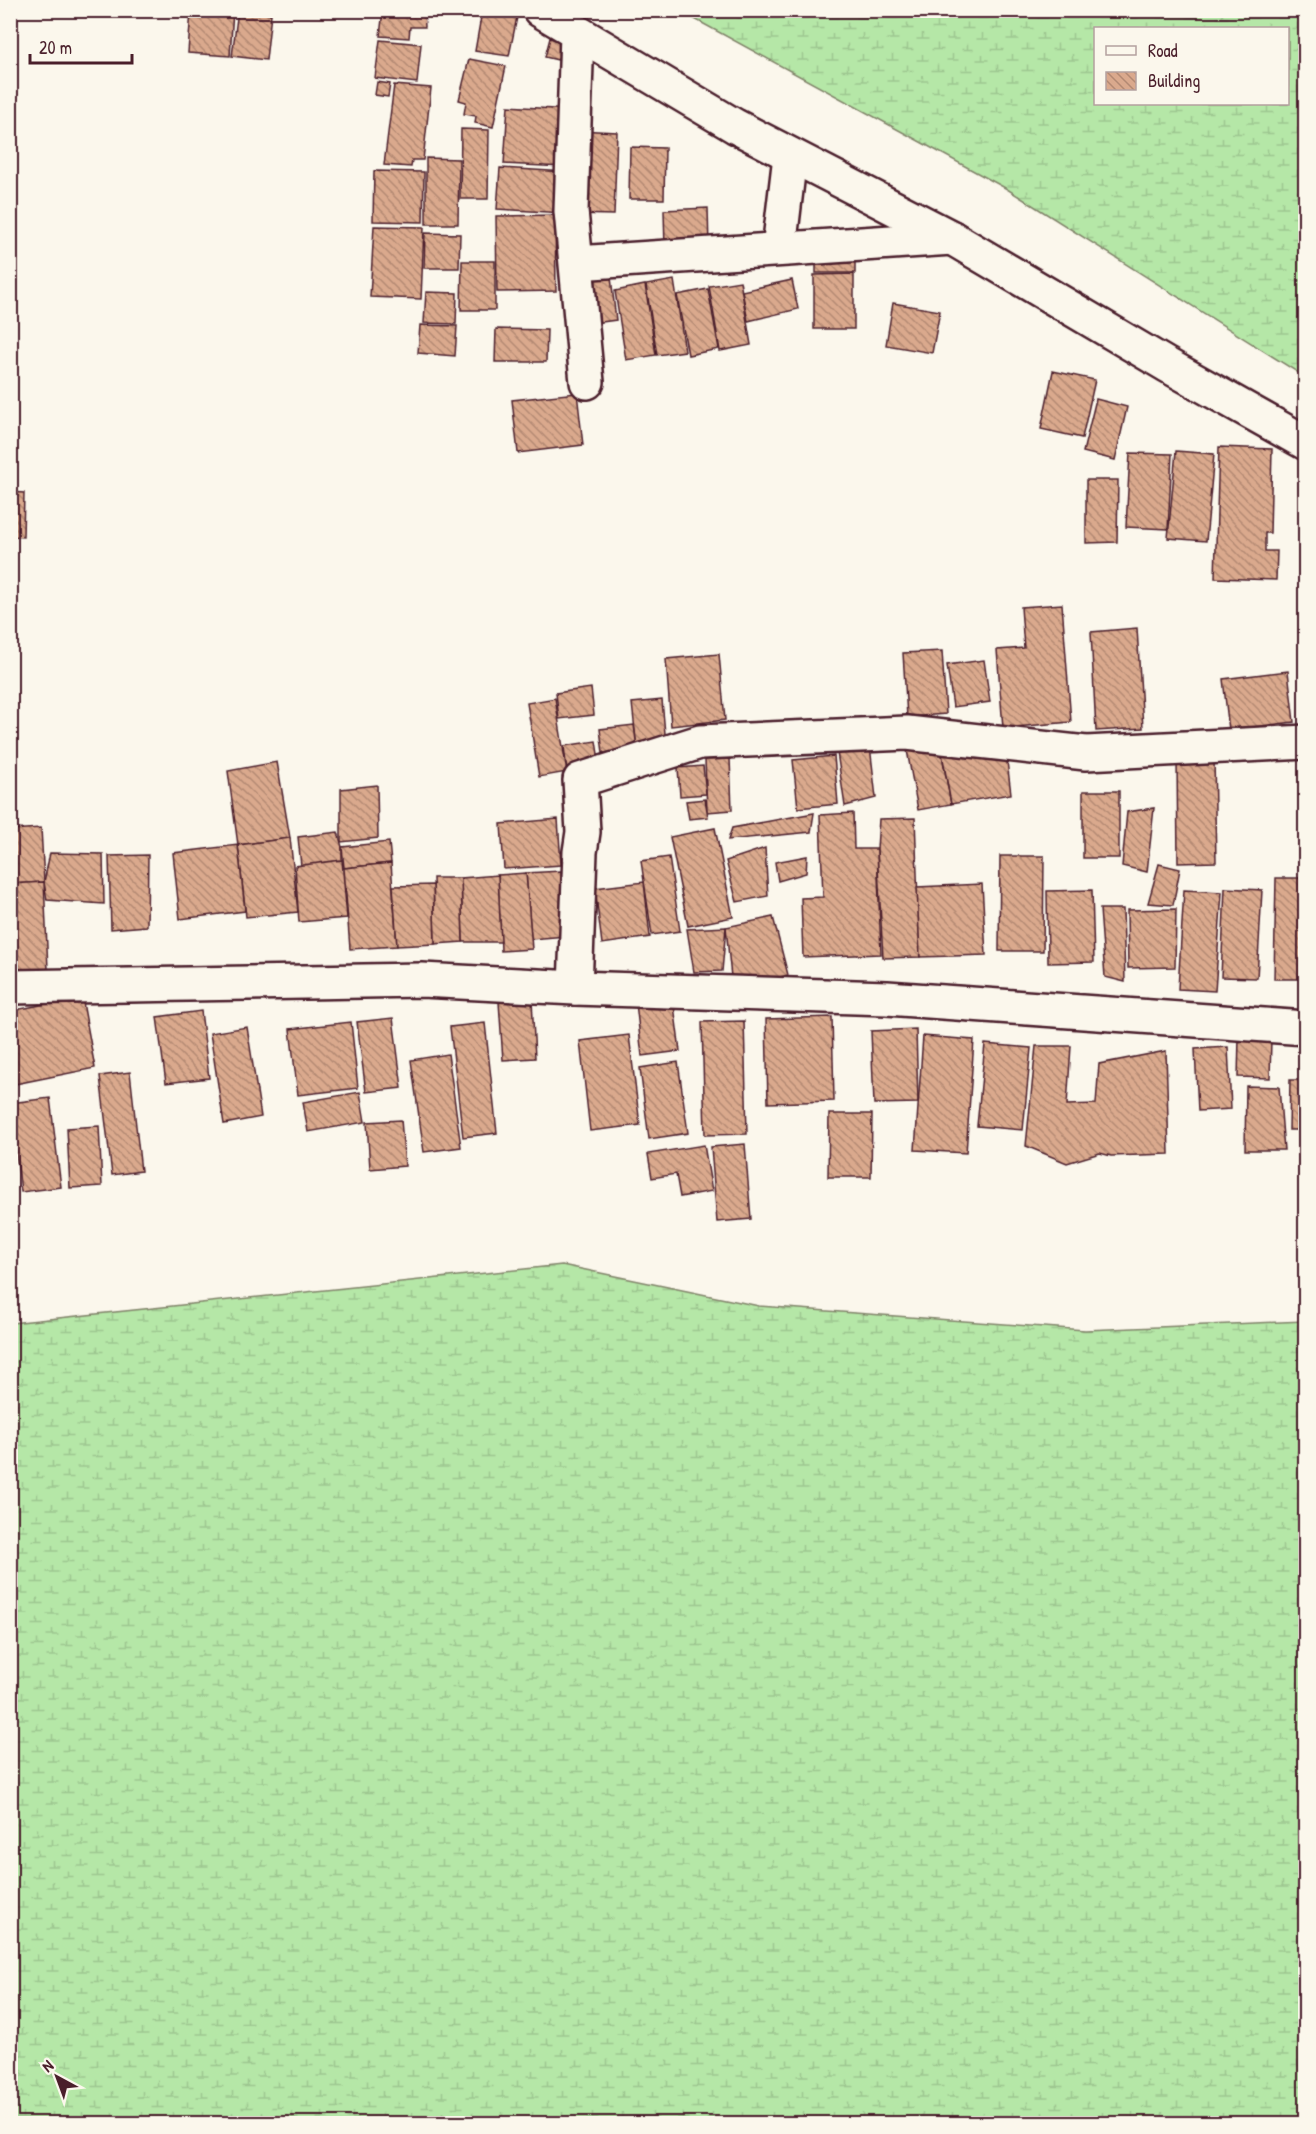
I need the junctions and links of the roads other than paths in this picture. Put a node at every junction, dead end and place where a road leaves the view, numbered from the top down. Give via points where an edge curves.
1 (540, 10) edge
2 (577, 34) junction
3 (790, 156) junction
4 (952, 238) junction
5 (779, 249) junction
6 (577, 263) junction
7 (587, 382) dead end
8 (1305, 442) edge
9 (1305, 742) edge
10 (10, 987) edge
11 (575, 988) junction
12 (1305, 1028) edge

1 - 2 street
2 - 3 street
2 - 6 street via 571,211
3 - 4 street
3 - 5 street
4 - 5 street
4 - 8 street
5 - 6 street
6 - 7 street
9 - 11 street via 1086,753 907,733 700,742 599,773 580,780 583,832
10 - 11 street via 422,980
11 - 12 street via 887,998

